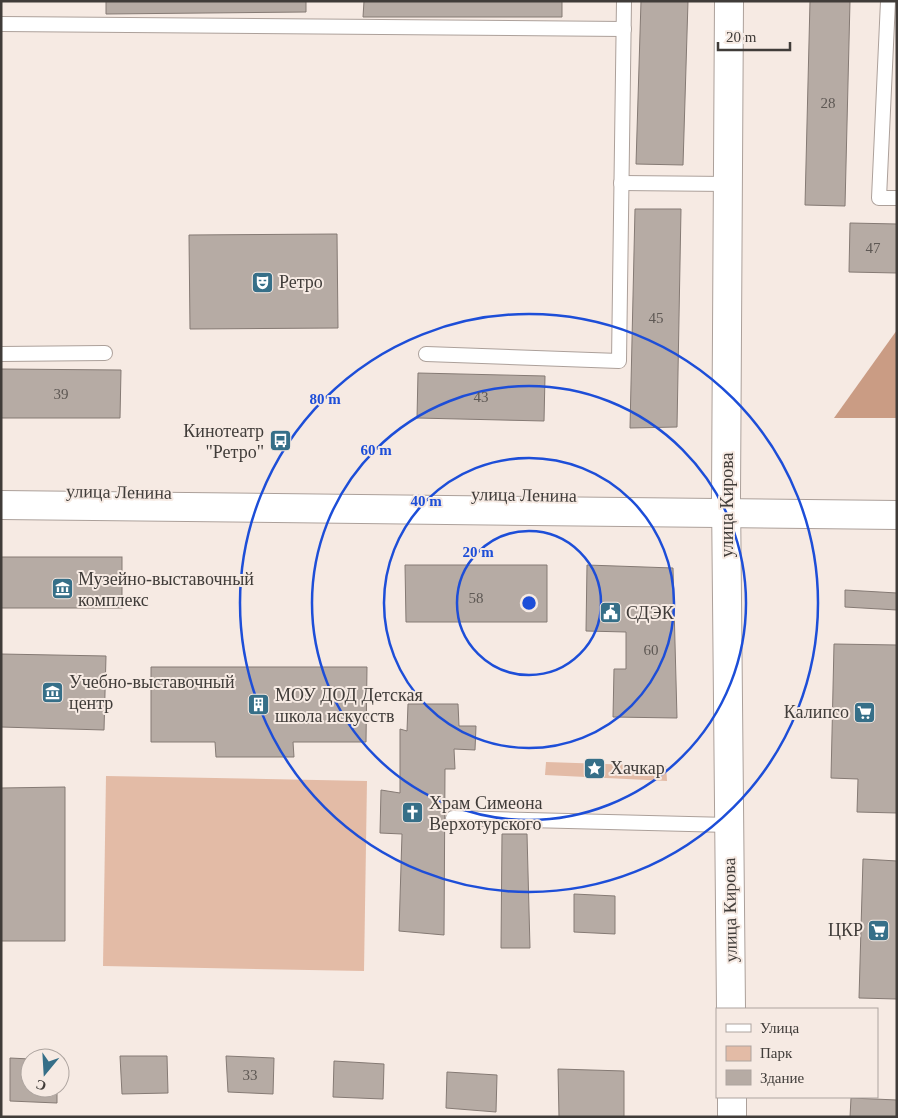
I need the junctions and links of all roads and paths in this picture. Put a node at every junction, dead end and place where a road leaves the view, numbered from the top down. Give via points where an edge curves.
1 (624, 1) edge
2 (729, 1) edge
3 (888, 1) edge
4 (1, 24) edge
5 (624, 29) junction
6 (621, 183) junction
7 (728, 184) junction
8 (897, 198) edge
9 (105, 353) dead end
10 (1, 354) edge
11 (426, 354) dead end
12 (1, 490) edge
13 (897, 500) edge
14 (1, 505) edge
15 (726, 505) junction
16 (897, 515) edge
17 (453, 818) dead end
18 (729, 825) junction
19 (731, 1008) edge
20 (732, 1098) edge
21 (732, 1117) edge

1 - 5 lane
2 - 7 main road, улица Кирова
3 - 8 lane via 879,198
4 - 5 lane
5 - 6 lane
6 - 7 lane
6 - 11 lane via 619,361
7 - 15 main road, улица Кирова
9 - 10 lane
12 - 15 main road, улица Ленина
13 - 15 main road, улица Ленина
14 - 15 main road
15 - 16 main road
15 - 18 main road, улица Кирова
17 - 18 lane
18 - 19 main road, улица Кирова
20 - 21 main road

